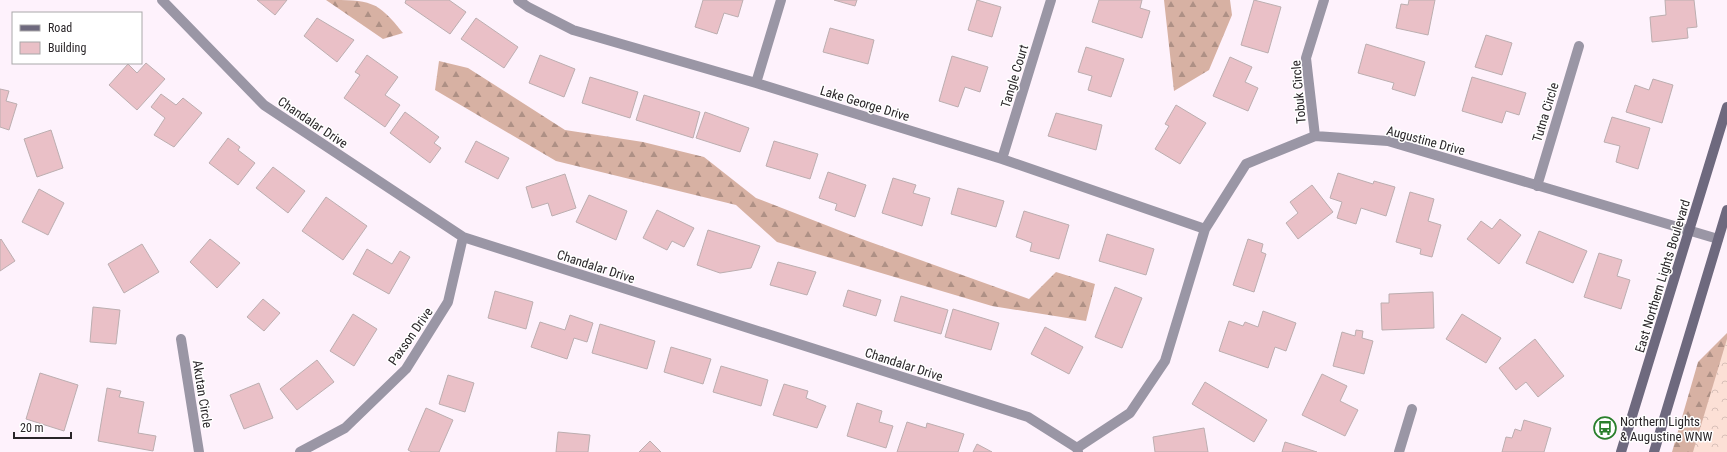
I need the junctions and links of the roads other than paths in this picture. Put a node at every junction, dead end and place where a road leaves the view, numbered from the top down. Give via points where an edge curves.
1 (162, 0) edge
2 (518, 0) edge
3 (781, 0) edge
4 (1051, 0) edge
5 (1324, 0) edge
6 (1579, 46) dead end
7 (756, 83) junction
8 (1727, 107) edge
9 (1315, 136) junction
10 (1002, 160) junction
11 (1537, 186) junction
12 (1727, 210) edge
13 (1205, 229) junction
14 (1690, 231) junction
15 (463, 237) junction
16 (1718, 239) junction
17 (181, 339) dead end
18 (1412, 409) dead end
19 (1078, 450) edge
20 (199, 452) edge
21 (300, 452) edge
22 (1399, 452) edge
23 (1621, 452) edge
24 (1654, 452) edge

1 - 15 street, Chandalar Drive via 264,106
2 - 7 street, Lake George Drive via 573,30
3 - 7 street
4 - 10 street, Tangle Court
5 - 9 street, Tobuk Circle via 1306,58
6 - 11 street, Tutna Circle
7 - 10 street, Lake George Drive
8 - 14 main road, East Northern Lights Boulevard
9 - 11 street, Augustine Drive via 1388,141
9 - 13 street, Augustine Drive via 1246,164
10 - 13 street, Lake George Drive
11 - 14 street, Augustine Drive
12 - 16 main road
13 - 19 street, Augustine Drive via 1165,361 1130,413
14 - 16 street, Augustine Drive
14 - 23 main road, East Northern Lights Boulevard
15 - 19 street, Chandalar Drive via 1028,417
15 - 21 street, Paxson Drive via 448,302 406,368 345,428
16 - 24 main road
17 - 20 street, Akutan Circle
18 - 22 street

